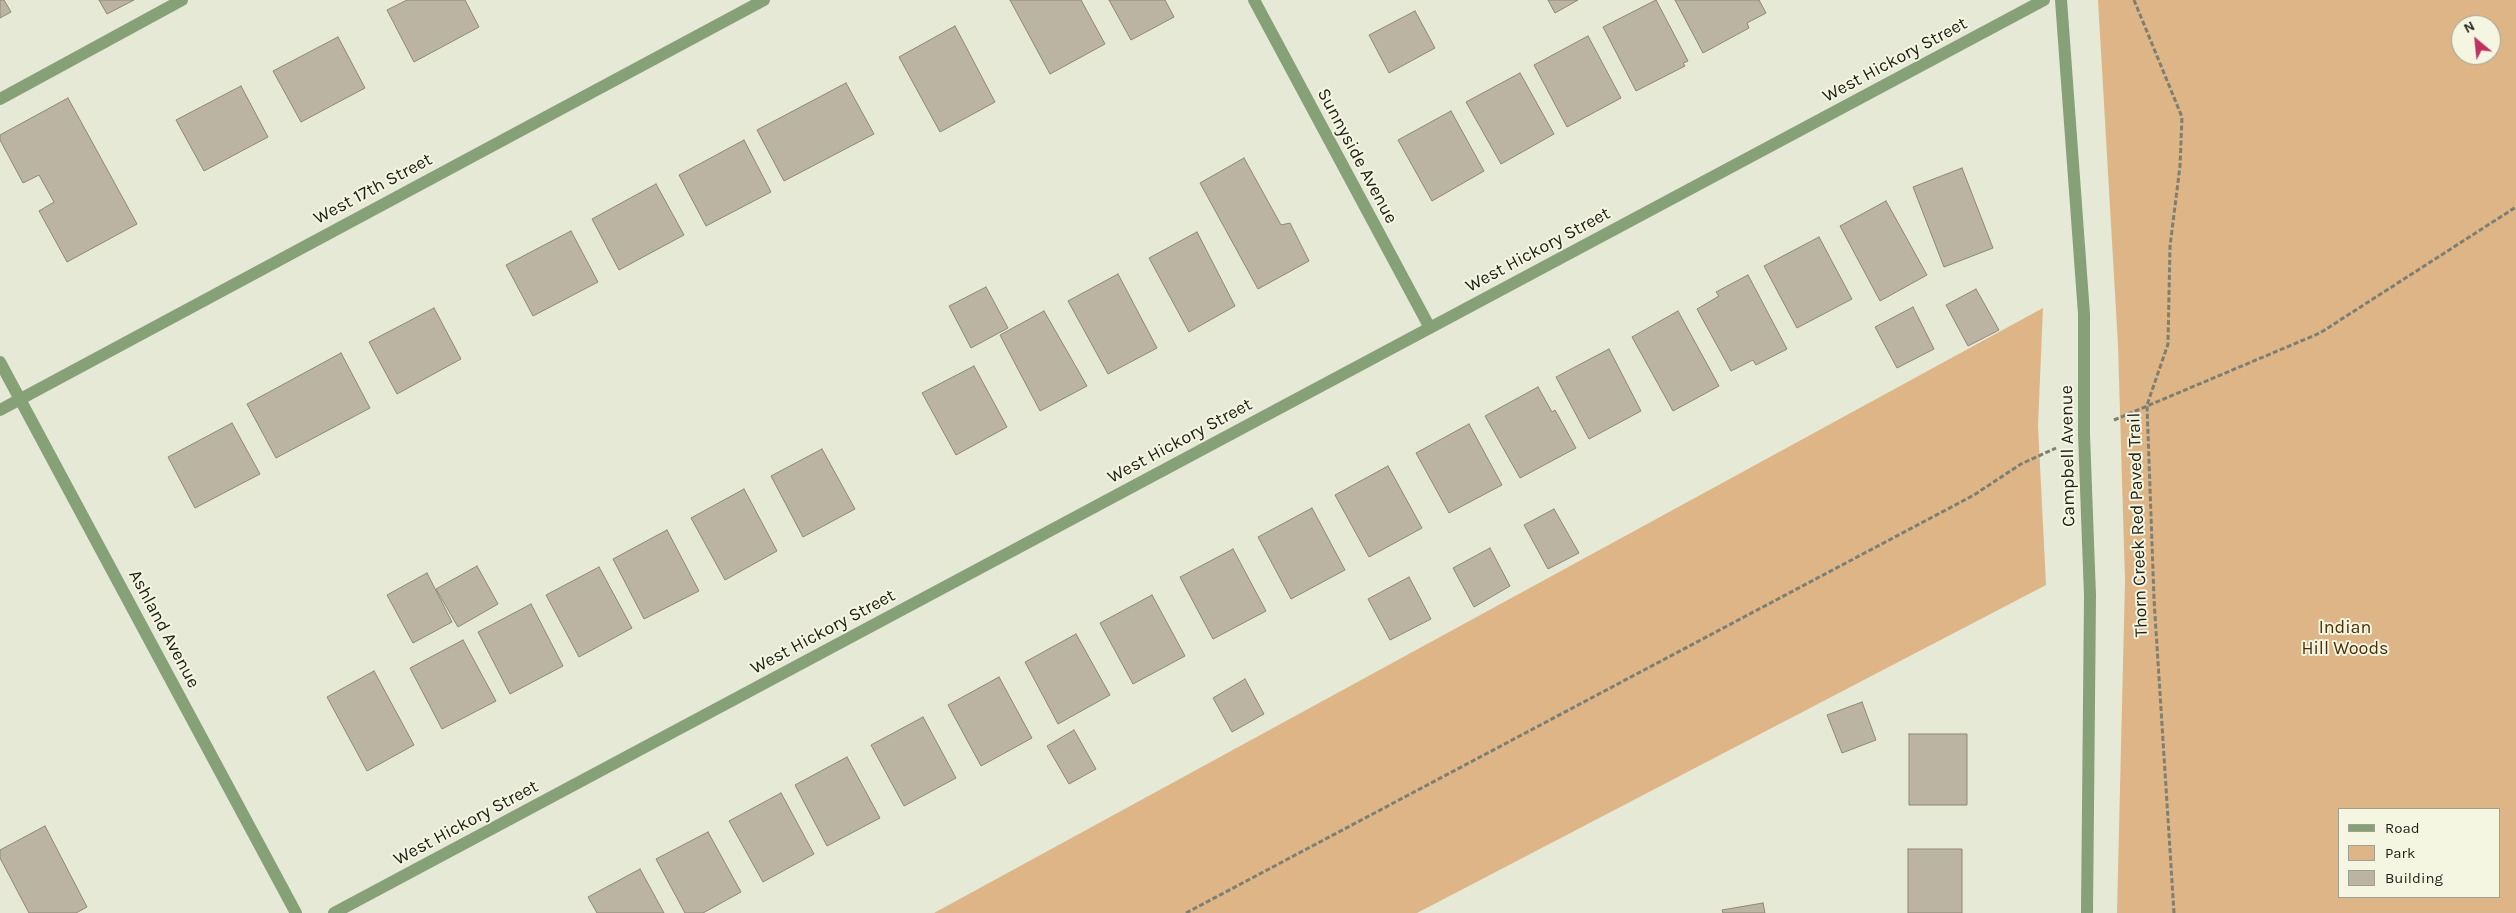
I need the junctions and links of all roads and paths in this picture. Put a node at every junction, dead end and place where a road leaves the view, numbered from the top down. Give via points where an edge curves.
1 (182, 0) edge
2 (764, 0) edge
3 (1254, 0) edge
4 (2044, 0) edge
5 (2062, 0) edge
6 (2134, 0) edge
7 (0, 98) edge
8 (2516, 207) edge
9 (1430, 328) junction
10 (0, 362) edge
11 (20, 399) junction
12 (2147, 404) junction
13 (2138, 409) dead end
14 (0, 410) edge
15 (2021, 464) dead end
16 (296, 913) edge
17 (334, 913) edge
18 (1186, 913) edge
19 (2087, 913) edge
20 (2174, 913) edge

1 - 7 street
2 - 11 street, West 17th Street
3 - 9 street, Sunnyside Avenue
4 - 9 street, West Hickory Street
5 - 19 street, Campbell Avenue via 2084,314 2084,434 2090,596
6 - 12 path, Thorn Creek Red Paved Trail via 2182,118 2170,246 2168,344
8 - 12 path via 2320,332
9 - 17 street, West Hickory Street
10 - 11 street, Ashland Avenue
11 - 14 street, West 17th Street
11 - 16 street, Ashland Avenue
12 - 13 path
12 - 20 path, Thorn Creek Red Paved Trail via 2154,599
15 - 18 path via 1974,495

